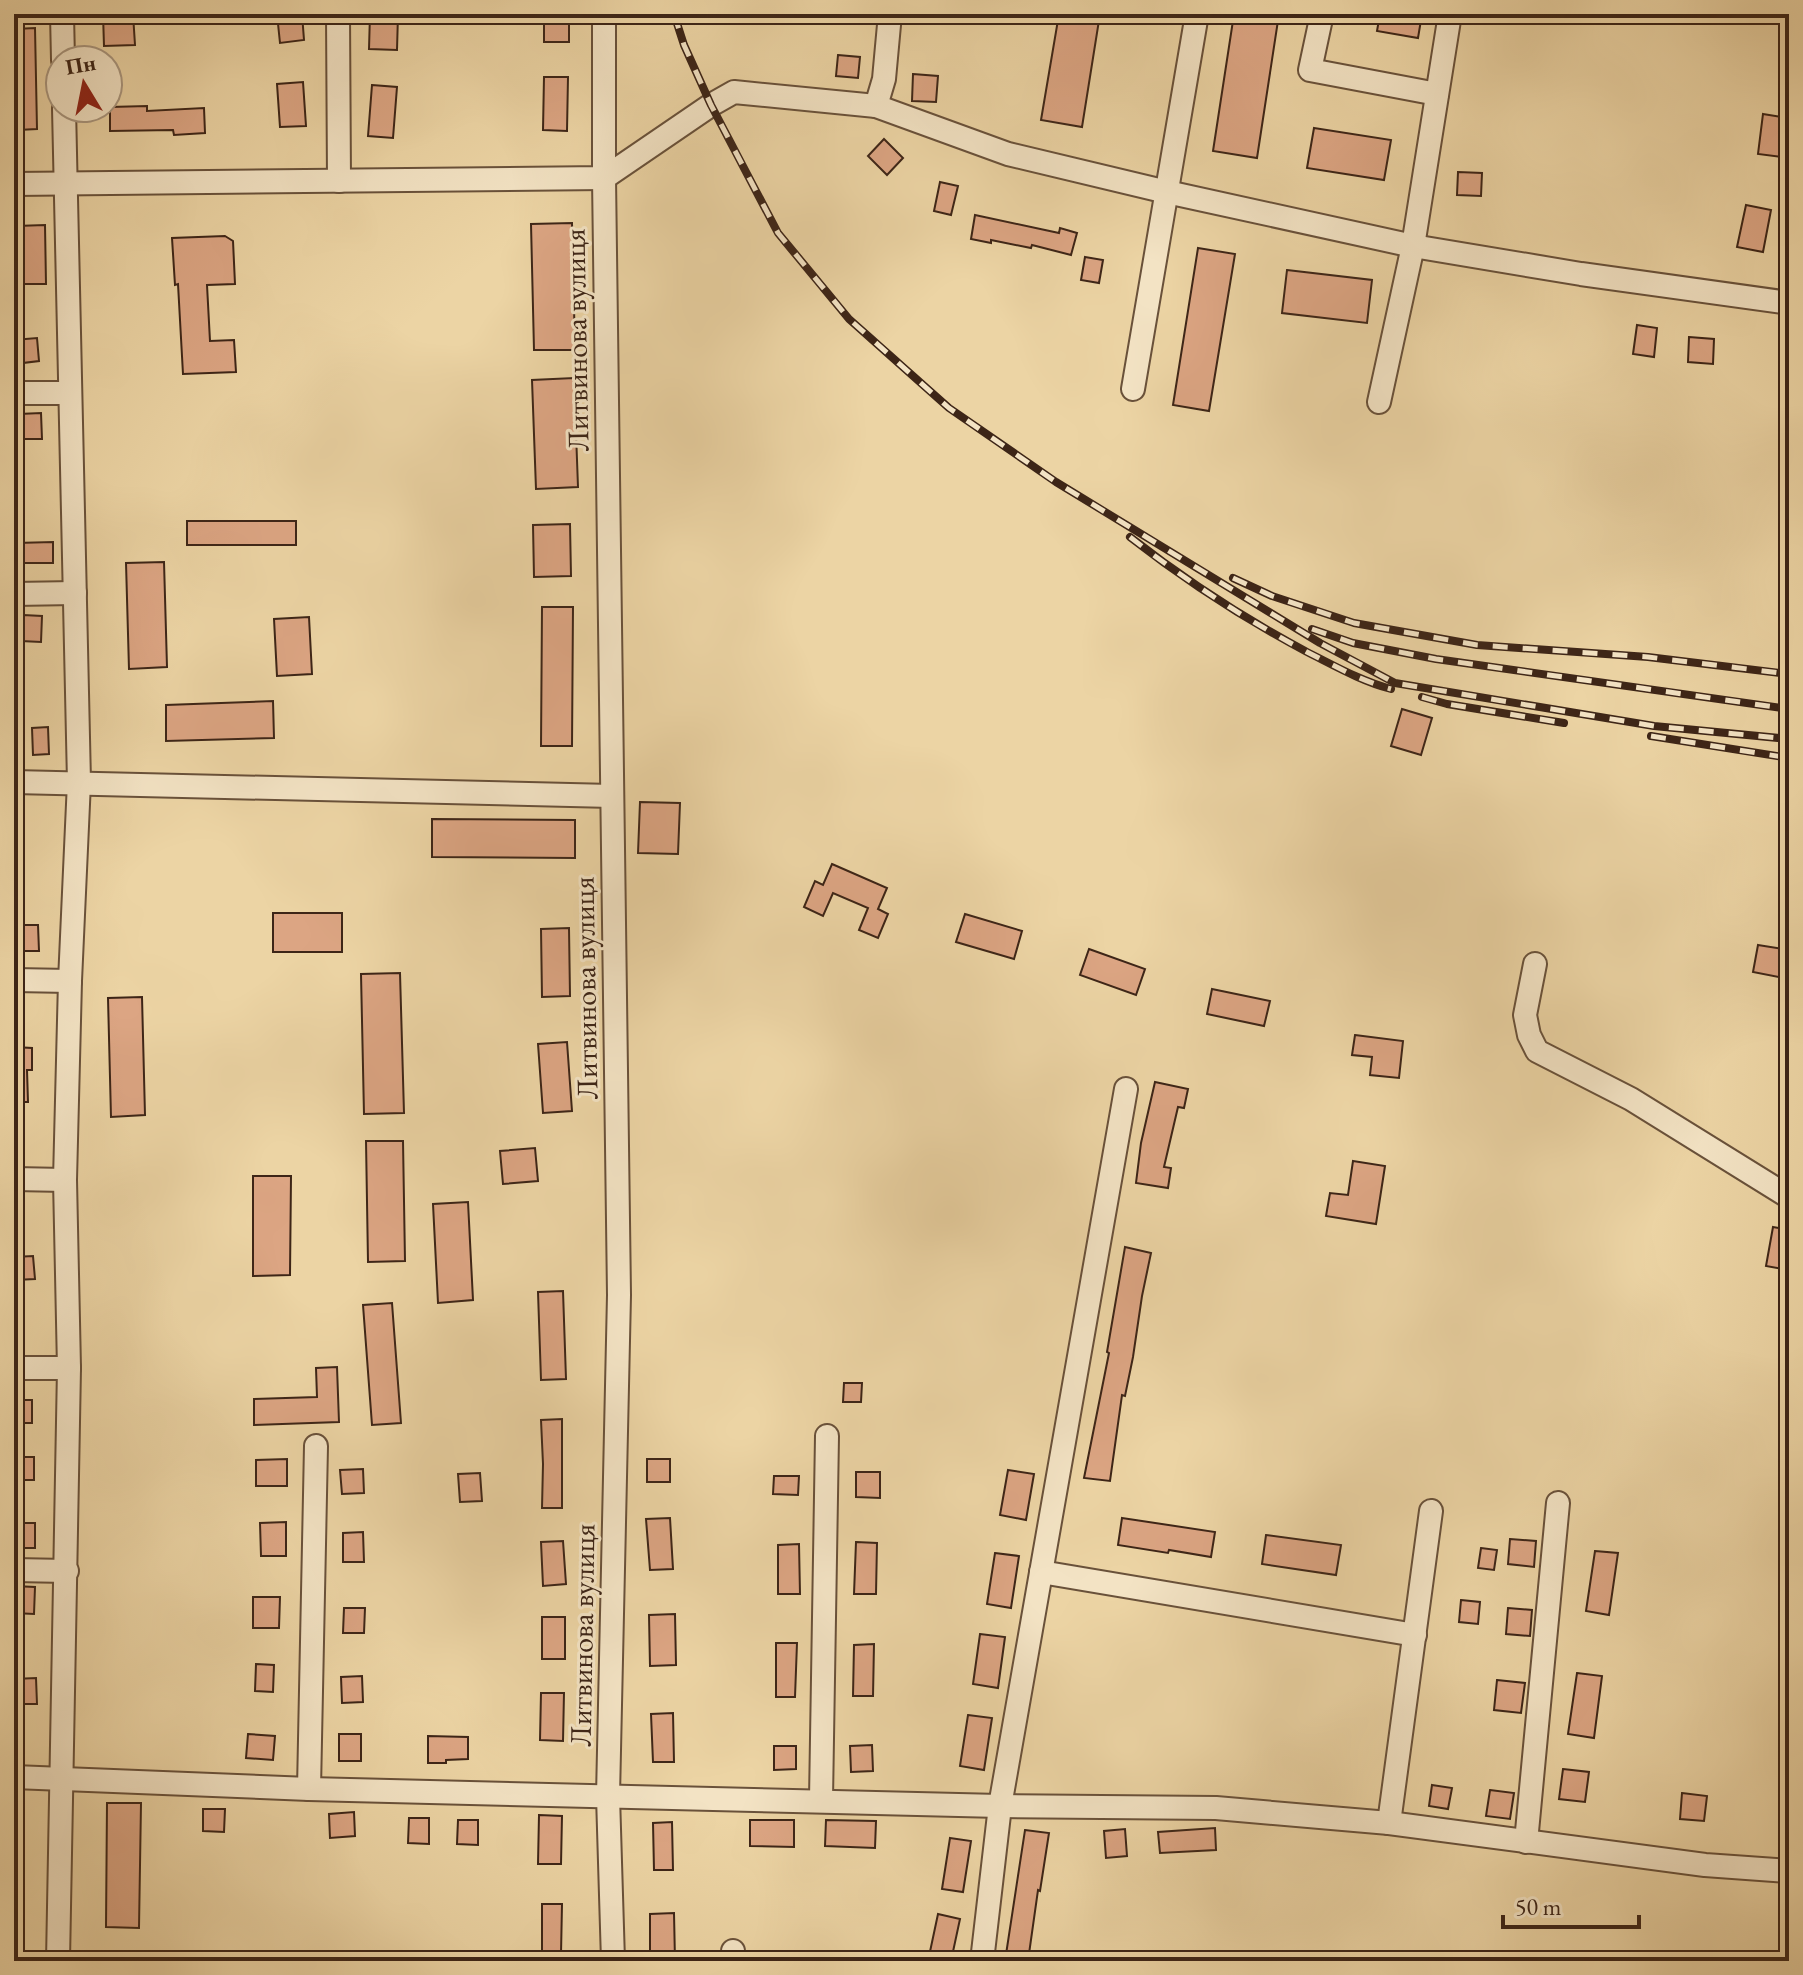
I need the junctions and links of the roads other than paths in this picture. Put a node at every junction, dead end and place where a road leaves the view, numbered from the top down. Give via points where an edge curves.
1 (62, 14) edge
2 (338, 14) edge
3 (604, 14) edge
4 (890, 14) edge
5 (1197, 14) edge
6 (1322, 14) edge
7 (1450, 14) edge
8 (63, 44) edge
9 (1437, 94) junction
10 (876, 106) junction
11 (64, 124) edge
12 (604, 178) junction
13 (339, 181) junction
14 (14, 184) edge
15 (65, 184) junction
16 (1167, 192) junction
17 (1413, 246) junction
18 (1789, 303) edge
19 (1133, 389) dead end
20 (14, 393) edge
21 (69, 393) junction
22 (1379, 402) dead end
23 (75, 593) junction
24 (14, 594) edge
25 (14, 782) edge
26 (79, 782) junction
27 (612, 796) junction
28 (1535, 964) dead end
29 (14, 980) edge
30 (70, 981) junction
31 (1126, 1089) dead end
32 (14, 1179) edge
33 (65, 1180) junction
34 (1789, 1197) edge
35 (14, 1368) edge
36 (69, 1368) junction
37 (827, 1436) dead end
38 (316, 1446) dead end
39 (1558, 1503) dead end
40 (1431, 1511) dead end
41 (14, 1570) edge
42 (67, 1571) junction
43 (1041, 1572) junction
44 (1415, 1635) junction
45 (14, 1777) edge
46 (60, 1777) junction
47 (309, 1789) junction
48 (608, 1796) junction
49 (821, 1799) junction
50 (1000, 1806) junction
51 (1389, 1823) junction
52 (1526, 1842) junction
53 (1789, 1871) edge
54 (58, 1961) edge
55 (613, 1961) edge
56 (982, 1961) edge

1 - 8 street
2 - 13 street
3 - 12 street, Литвинова вулиця
4 - 10 street
5 - 16 street
6 - 9 street via 1310,70
7 - 9 street
9 - 17 street
10 - 12 street via 734,92
10 - 16 street via 1008,154
11 - 15 street
12 - 13 street
12 - 27 street, Литвинова вулиця
13 - 15 street
14 - 15 street
15 - 21 street
16 - 17 street
16 - 19 street
17 - 18 street
17 - 22 street
20 - 21 street
21 - 23 street
23 - 24 street
23 - 26 street
25 - 26 street
26 - 27 street
26 - 30 street
27 - 48 street, Литвинова вулиця via 619,1295
28 - 34 street via 1525,1015 1537,1051 1631,1099
29 - 30 street
30 - 33 street
31 - 43 street
32 - 33 street
33 - 36 street
35 - 36 street
36 - 42 street
37 - 49 street
38 - 47 street
39 - 52 street
40 - 44 street
41 - 42 street
42 - 46 street
43 - 44 street
43 - 50 street
44 - 51 street
45 - 46 street
46 - 47 street
46 - 54 street
47 - 48 street
48 - 49 street
48 - 55 street, Литвинова вулиця
49 - 50 street
50 - 51 street via 1216,1808
50 - 56 street
51 - 52 street
52 - 53 street

